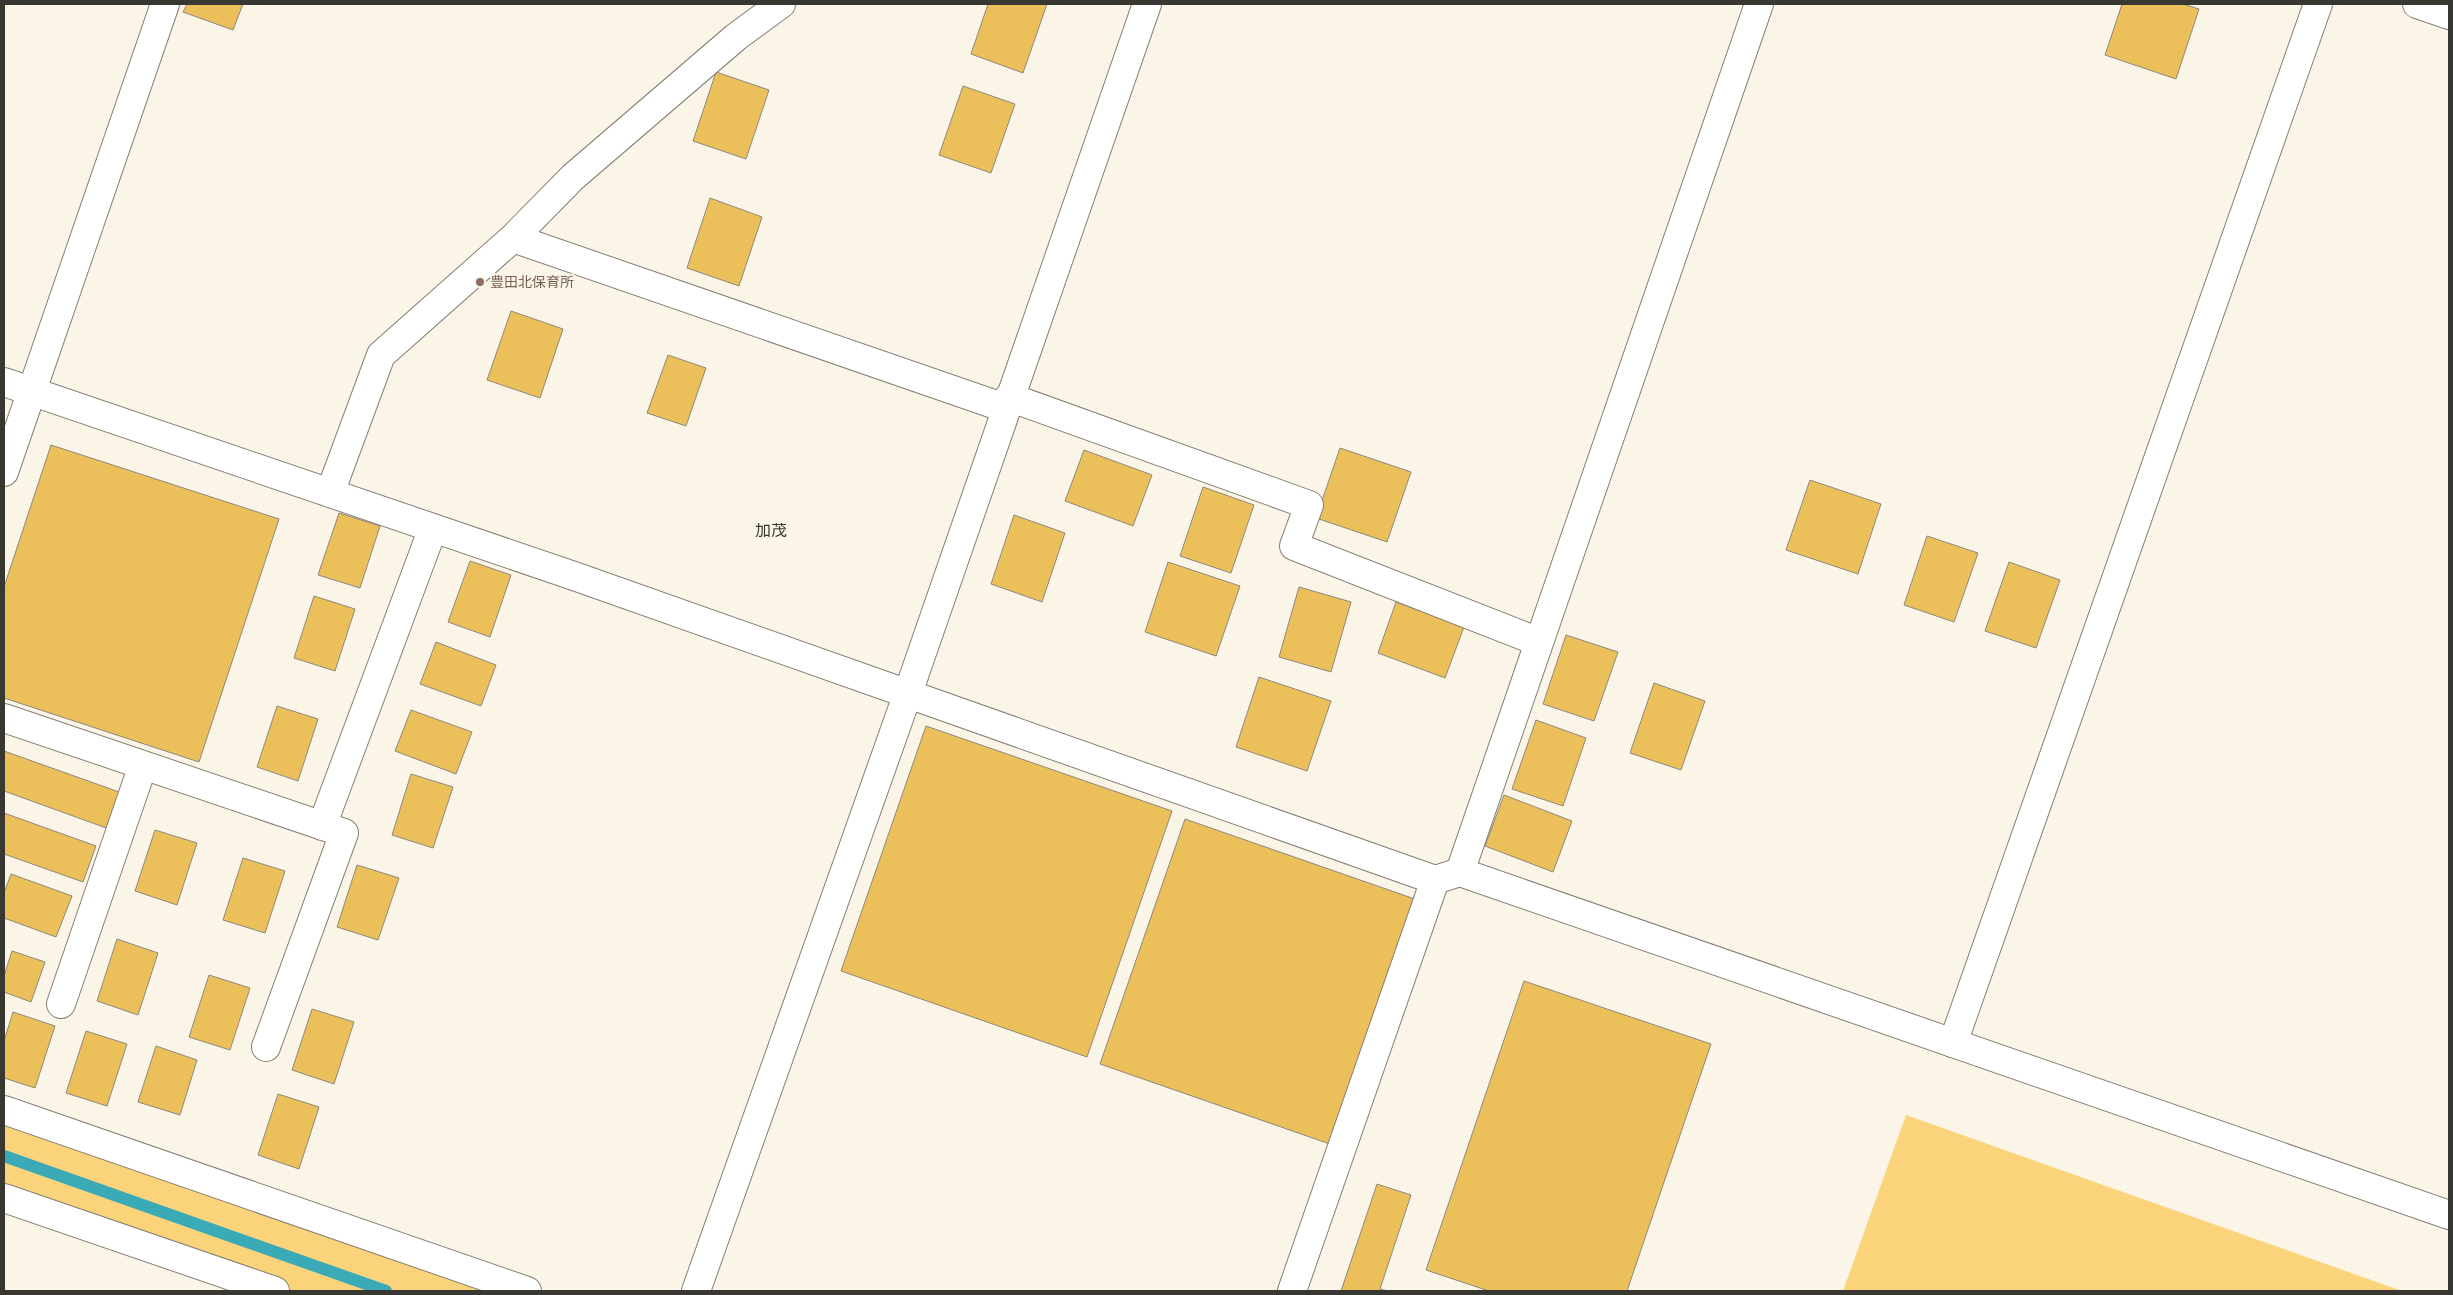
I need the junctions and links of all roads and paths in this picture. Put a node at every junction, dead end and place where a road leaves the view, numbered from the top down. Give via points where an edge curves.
1 (165, 4) edge
2 (781, 4) edge
3 (1147, 4) edge
4 (1759, 4) edge
5 (2318, 4) edge
6 (2417, 4) edge
7 (2449, 15) edge
8 (513, 238) junction
9 (4, 382) edge
10 (32, 392) junction
11 (1007, 403) junction
12 (4, 472) edge
13 (330, 493) junction
14 (432, 528) junction
15 (1539, 642) junction
16 (908, 693) junction
17 (4, 718) edge
18 (143, 765) junction
19 (322, 826) junction
20 (1460, 872) junction
21 (1435, 880) junction
22 (61, 1004) dead end
23 (1953, 1042) junction
24 (266, 1047) dead end
25 (4, 1110) edge
26 (4, 1198) edge
27 (2449, 1214) edge
28 (274, 1291) edge
29 (527, 1291) edge
30 (696, 1291) edge
31 (1292, 1291) edge

1 - 10 street
2 - 8 street via 736,37 580,170
3 - 11 street
4 - 15 street
5 - 23 street
6 - 7 street
8 - 11 street
8 - 13 street via 381,355
9 - 10 street
10 - 12 street
10 - 13 street
11 - 15 street via 1309,505 1294,546
11 - 16 street
13 - 14 street
14 - 16 street
14 - 19 street
15 - 20 street
16 - 21 street
16 - 30 street
17 - 18 street
18 - 19 street
18 - 22 street
19 - 24 street via 344,834
20 - 21 street
20 - 23 street
21 - 31 street
23 - 27 street
25 - 29 street
26 - 28 street

